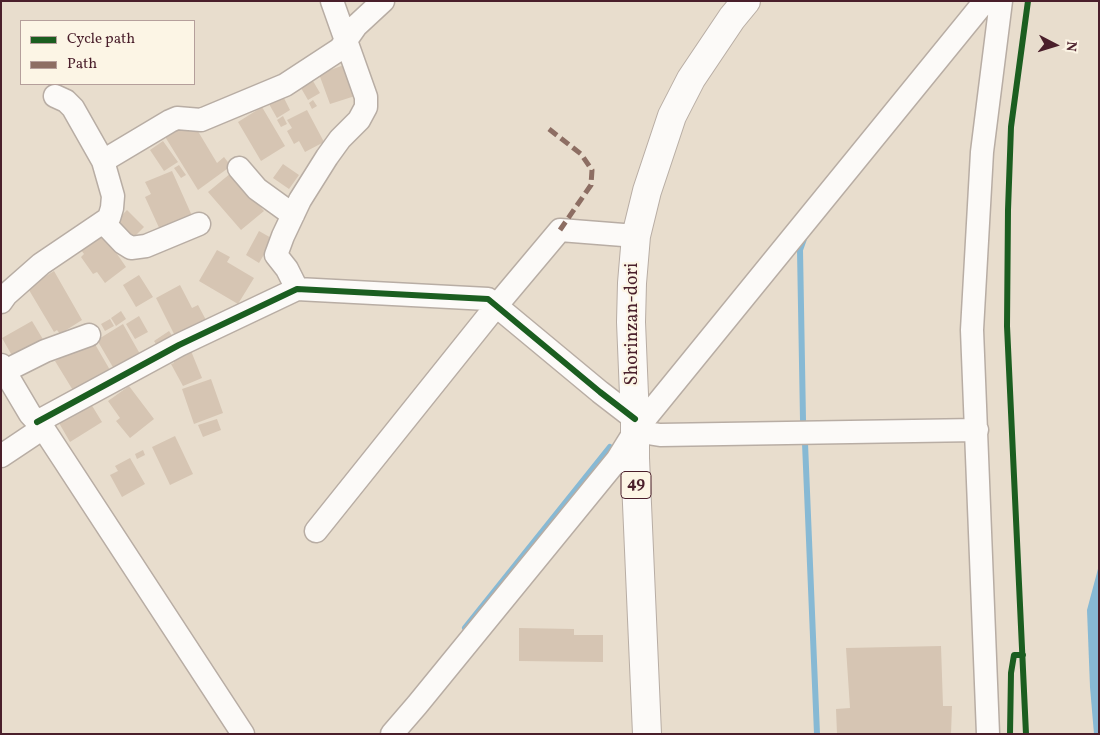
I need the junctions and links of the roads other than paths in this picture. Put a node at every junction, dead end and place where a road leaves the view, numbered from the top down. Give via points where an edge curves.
1 (332, 1) edge
2 (383, 1) edge
3 (746, 1) edge
4 (985, 1) edge
5 (1000, 1) edge
6 (346, 40) junction
7 (55, 96) dead end
8 (103, 161) junction
9 (238, 168) dead end
10 (293, 215) junction
11 (104, 223) junction
12 (199, 224) dead end
13 (636, 236) junction
14 (297, 289) junction
15 (1, 302) edge
16 (497, 305) junction
17 (89, 335) dead end
18 (3, 368) edge
19 (40, 425) junction
20 (635, 425) junction
21 (977, 430) junction
22 (1, 456) edge
23 (316, 530) dead end
24 (243, 734) edge
25 (392, 734) edge
26 (647, 734) edge
27 (988, 734) edge

1 - 6 street
2 - 6 street
3 - 13 main road, Shorinzan-dori / 49 via 691,79 672,116 646,191
4 - 20 street
5 - 21 street via 982,152 974,286 972,330
6 - 8 street via 340,49 285,86 201,120 177,118
6 - 10 street via 366,97 366,108 327,157
7 - 8 street via 73,108
8 - 11 street via 112,196 112,208
9 - 10 street via 257,189
10 - 14 street via 276,255
11 - 12 street via 131,248 146,246
11 - 15 street via 41,264
13 - 16 street via 560,230
13 - 20 main road, Shorinzan-dori / 49 via 631,322
14 - 16 street via 488,299
14 - 19 street via 179,345
16 - 20 street
16 - 23 street
17 - 18 street
18 - 19 street
19 - 22 street
19 - 24 street
20 - 21 street via 660,435
20 - 25 street via 617,460
20 - 26 main road, Shorinzan-dori / 49
21 - 27 street

